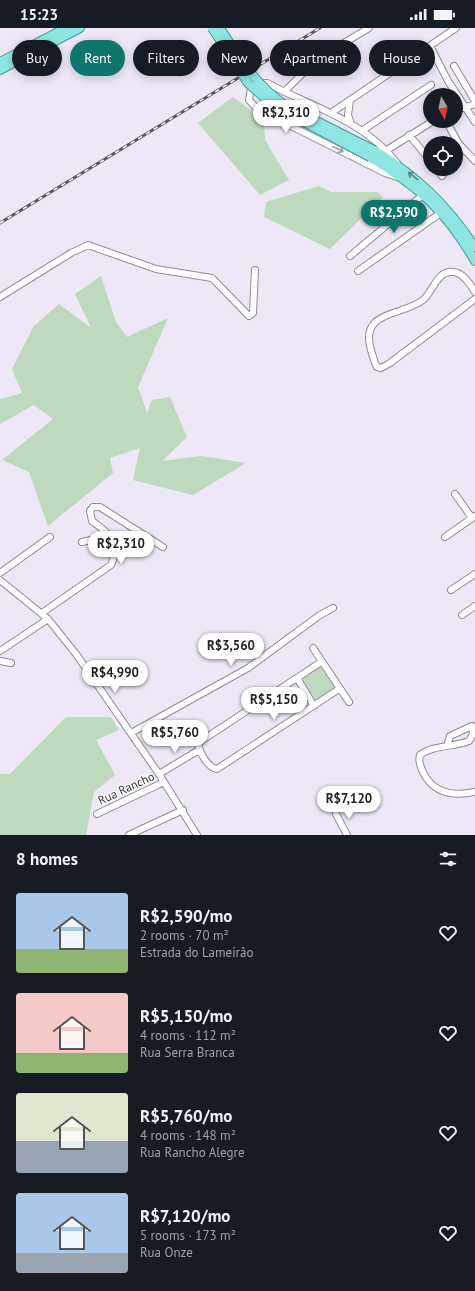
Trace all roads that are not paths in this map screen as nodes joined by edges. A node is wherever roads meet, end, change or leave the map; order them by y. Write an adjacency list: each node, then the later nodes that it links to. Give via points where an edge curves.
1 (66, 28): 9 (main road)
2 (80, 28): 11 (main road)
3 (212, 28): 28 (main road, bridge, via 248,83 274,106)
4 (220, 28): 28 (main road, bridge, via 236,54 273,97)
5 (369, 28): 14 (street, via 317,59)
6 (456, 28): 7 (street)
7 (435, 43)
8 (435, 55): 18 (street)
9 (0, 62)
10 (454, 66): 16 (street)
11 (0, 70)
12 (386, 76): 15 (street)
13 (431, 85): 24 (street)
14 (284, 92): 19 (street); 31 (street, one-way to 31, via 267,83 257,84 251,88 249,100 257,109 385,173)
15 (350, 100): 19 (street); 21 (street, via 348,115)
16 (475, 101)
17 (475, 104): 18 (street)
18 (464, 107): 20 (street)
19 (331, 113): 21 (street)
20 (475, 122)
21 (351, 124): 24 (street)
22 (423, 127): 25 (street)
23 (450, 128): 29 (street, via 459,144)
24 (363, 130): 26 (street)
25 (409, 135): 26 (street); 27 (street)
26 (387, 150): 30 (street)
27 (423, 152)
28 (372, 154): 30 (main road); 31 (main road)
29 (475, 161)
30 (398, 165): 34 (main road, one-way to 30, via 442,203)
31 (403, 179): 32 (main road)
32 (424, 194): 33 (main road); 35 (street)
33 (442, 212): 36 (main road); 38 (street)
34 (475, 247)
35 (350, 256)
36 (475, 261)
37 (255, 270): 41 (street, via 253,313 249,316 212,278 140,265 88,245)
38 (358, 271)
39 (472, 282): 40 (street); 42 (street, via 456,273 448,272 439,278 423,300 379,319 368,337 377,367 381,368 390,363)
40 (475, 292)
41 (0, 297)
42 (475, 299)
43 (455, 494): 44 (street)
44 (473, 517): 46 (street)
45 (50, 537): 50 (street)
46 (444, 537)
47 (82, 542): 48 (street, via 96,539)
48 (115, 545): 49 (street, via 109,534 92,521 90,511 93,507 100,507); 56 (street, via 113,561 107,570)
49 (163, 547)
50 (0, 573)
51 (475, 574): 53 (street)
52 (0, 580): 56 (street)
53 (450, 590)
54 (475, 606): 57 (street)
55 (333, 608): 69 (street, via 248,668)
56 (42, 613): 58 (street)
57 (462, 615)
58 (48, 619): 60 (street); 69 (street, via 76,654)
59 (313, 648): 62 (street)
60 (0, 651)
61 (0, 661): 63 (street)
62 (321, 662): 64 (street); 65 (street)
63 (11, 663)
64 (297, 678): 67 (street); 71 (street, via 201,741 198,745)
65 (339, 689): 66 (street); 67 (street)
66 (349, 702)
67 (314, 706): 71 (street, via 216,770)
68 (473, 726): 70 (street, via 450,736); 70 (street, via 469,741)
69 (131, 733): 72 (street)
70 (447, 746): 74 (street, via 420,755 420,765 425,777 434,787 448,793)
71 (199, 750): 72 (street)
72 (159, 774): 73 (street)
73 (164, 782): 75 (street); 76 (street, Rua Rancho)
74 (475, 792)
75 (183, 810): 78 (street); 79 (street)
76 (97, 814)
77 (336, 814): 80 (street)
78 (129, 835)
79 (197, 835)
80 (347, 835)

